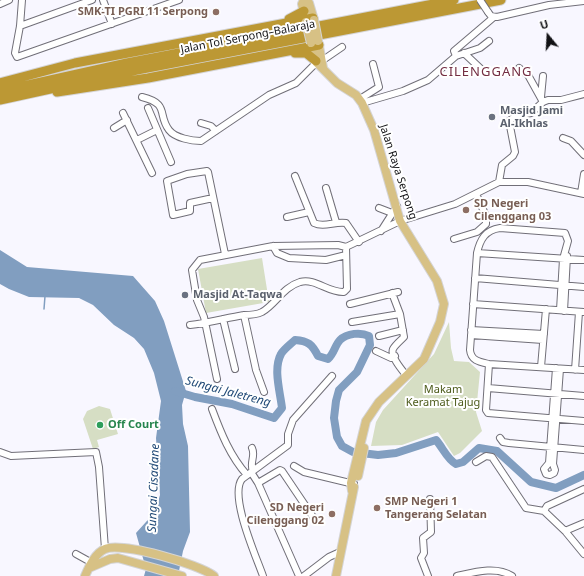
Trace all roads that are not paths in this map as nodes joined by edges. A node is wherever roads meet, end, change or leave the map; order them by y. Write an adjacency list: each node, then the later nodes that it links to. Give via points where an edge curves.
1 (9, 0): 12 (street)
2 (22, 0): 16 (street)
3 (92, 0): 16 (street)
4 (104, 0): 15 (street)
5 (180, 0): 15 (street)
6 (306, 0): 7 (street); 14 (main road, via 309,3)
7 (312, 0)
8 (454, 0): 29 (highway, Jalan Tol Serpong–Balaraja)
9 (480, 0): 13 (street, bridge)
10 (501, 0): 29 (highway, Jalan Tol Serpong–Balaraja)
11 (584, 1): 13 (street, via 549,5)
12 (0, 4)
13 (494, 17): 22 (street, via 454,51)
14 (308, 18): 18 (main road, bridge); 29 (highway, via 75,63)
15 (112, 24): 16 (street, via 17,57 15,53)
16 (20, 26)
17 (489, 41): 20 (street, via 480,48)
18 (315, 44): 21 (highway); 23 (main road)
19 (342, 46): 23 (street)
20 (464, 53): 22 (street); 26 (street)
21 (265, 55): 23 (highway, via 301,52); 29 (highway, via 148,78)
22 (456, 56): 35 (street, via 428,80 403,91)
23 (320, 63): 35 (main road, via 338,83); 44 (street, via 313,66 296,83 269,95)
24 (373, 64): 35 (street, via 379,84 378,90)
25 (518, 68): 33 (street, via 528,75)
26 (481, 69)
27 (543, 76): 33 (street)
28 (0, 83): 29 (highway)
29 (38, 85): 30 (highway, Jalan Tol Serpong–Balaraja); 34 (highway, Jalan Tol Serpong–Balaraja)
30 (0, 91)
31 (584, 94): 33 (street, via 561,100)
32 (142, 97): 39 (street, via 159,105)
33 (542, 99): 52 (street, via 531,113 516,116 509,121 514,152 502,165)
34 (0, 101)
35 (361, 101): 58 (main road, Jalan Raya Serpong, via 374,130)
36 (148, 108): 43 (street)
37 (123, 113): 38 (street)
38 (127, 120): 41 (street); 46 (street)
39 (166, 122): 42 (street); 43 (street)
40 (201, 123): 44 (street, via 211,126)
41 (114, 128)
42 (169, 130): 43 (street); 44 (street, via 177,136 201,141)
43 (157, 131): 46 (street); 48 (street)
44 (216, 131)
45 (563, 138): 47 (street, via 570,141)
46 (137, 140): 49 (street)
47 (584, 155)
48 (171, 162)
49 (152, 173)
50 (584, 174): 55 (street)
51 (295, 176): 59 (street)
52 (499, 182): 54 (street); 55 (street, via 528,182)
53 (326, 188): 62 (street)
54 (476, 194): 61 (street, via 455,204); 64 (street, via 486,216 486,224 477,232)
55 (582, 194)
56 (213, 198): 56 (street, via 206,171 166,181 173,215 190,211 190,203); 69 (street)
57 (379, 208): 58 (street)
58 (394, 210): 61 (main road, Jalan Raya Serpong); 63 (street)
59 (309, 212): 60 (street); 62 (street, via 317,225)
60 (288, 218)
61 (400, 221): 63 (street); 104 (main road, Jalan Raya Serpong, via 437,281 444,304 440,322 424,359)
62 (336, 222): 65 (street, via 346,223)
63 (381, 231): 65 (street)
64 (454, 239)
65 (359, 242): 67 (street)
66 (273, 246): 67 (street); 69 (street); 70 (street, via 277,253 289,258 326,260)
67 (346, 247): 70 (street)
68 (477, 253): 71 (street); 71 (street, via 480,240 493,229 500,228 565,233 568,241); 73 (street)
69 (225, 254): 85 (street, via 200,260 192,270 197,300)
70 (346, 254): 82 (street, via 346,291 333,292 310,281 301,282 289,288 261,312)
71 (566, 259): 72 (street); 74 (street)
72 (584, 260)
73 (475, 278): 74 (street); 77 (street)
74 (564, 285): 75 (street); 79 (street)
75 (584, 287)
76 (350, 304): 81 (street, via 395,293)
77 (473, 304): 78 (street); 88 (street)
78 (546, 309): 79 (street); 91 (street)
79 (562, 310): 80 (street)
80 (581, 312): 93 (street)
81 (400, 314): 84 (street); 87 (street)
82 (244, 315): 83 (street); 108 (street, via 256,370)
83 (224, 320): 85 (street); 101 (street)
84 (352, 322)
85 (205, 323): 86 (street); 106 (street)
86 (190, 325)
87 (403, 330): 89 (street); 94 (street, via 404,337)
88 (471, 333): 91 (street); 98 (street, via 471,356 478,362)
89 (387, 334): 90 (street); 94 (street)
90 (380, 336)
91 (544, 337): 99 (street)
92 (584, 338): 93 (street)
93 (577, 340): 95 (street); 102 (street)
94 (400, 341): 97 (street, via 393,349)
95 (584, 343)
96 (376, 351): 97 (street, via 391,358)
97 (395, 356): 104 (street)
98 (489, 364): 99 (street); 107 (street)
99 (541, 367): 100 (street)
100 (558, 368): 102 (street); 109 (street)
101 (235, 369)
102 (575, 370): 103 (street)
103 (584, 370)
104 (406, 375): 123 (main road, Jalan Raya Serpong, via 372,411 366,421)
105 (332, 376): 121 (street, via 300,412 290,428 288,445)
106 (217, 379)
107 (488, 388): 109 (street); 112 (street, via 488,414)
108 (264, 392)
109 (556, 394): 110 (street); 112 (street)
110 (584, 396)
111 (212, 409): 121 (street, via 222,436 238,465)
112 (554, 420): 113 (street); 116 (street)
113 (584, 421)
114 (500, 438): 116 (street, via 503,442)
115 (252, 448): 121 (street, via 254,453)
116 (552, 448): 117 (street)
117 (584, 450)
118 (0, 452): 130 (street, via 11,456 96,452)
119 (476, 462): 126 (street, via 486,456 492,457 526,508)
120 (294, 466): 123 (street, via 304,472)
121 (250, 473): 122 (street); 137 (street, via 242,479 238,487 239,500)
122 (258, 483): 127 (street, via 282,471); 138 (street)
123 (353, 486): 131 (main road, Jalan Raya Serpong)
124 (584, 489): 126 (street, via 547,506)
125 (430, 499): 141 (street, via 431,532 423,538 424,553 421,558)
126 (544, 511): 129 (street)
127 (313, 517)
128 (584, 523): 129 (street)
129 (565, 531): 133 (street)
130 (105, 549): 134 (main road); 136 (main road, via 117,546 136,550 192,564)
131 (340, 552): 139 (street); 140 (main road, Jalan Raya Serpong)
132 (76, 554): 134 (street)
133 (584, 554)
134 (90, 568): 135 (main road, via 118,558)
135 (182, 576)
136 (214, 576)
137 (263, 576)
138 (299, 576)
139 (304, 576)
140 (336, 576)
141 (428, 576)
142 (457, 576): 143 (street, via 501,571)
143 (512, 576)

